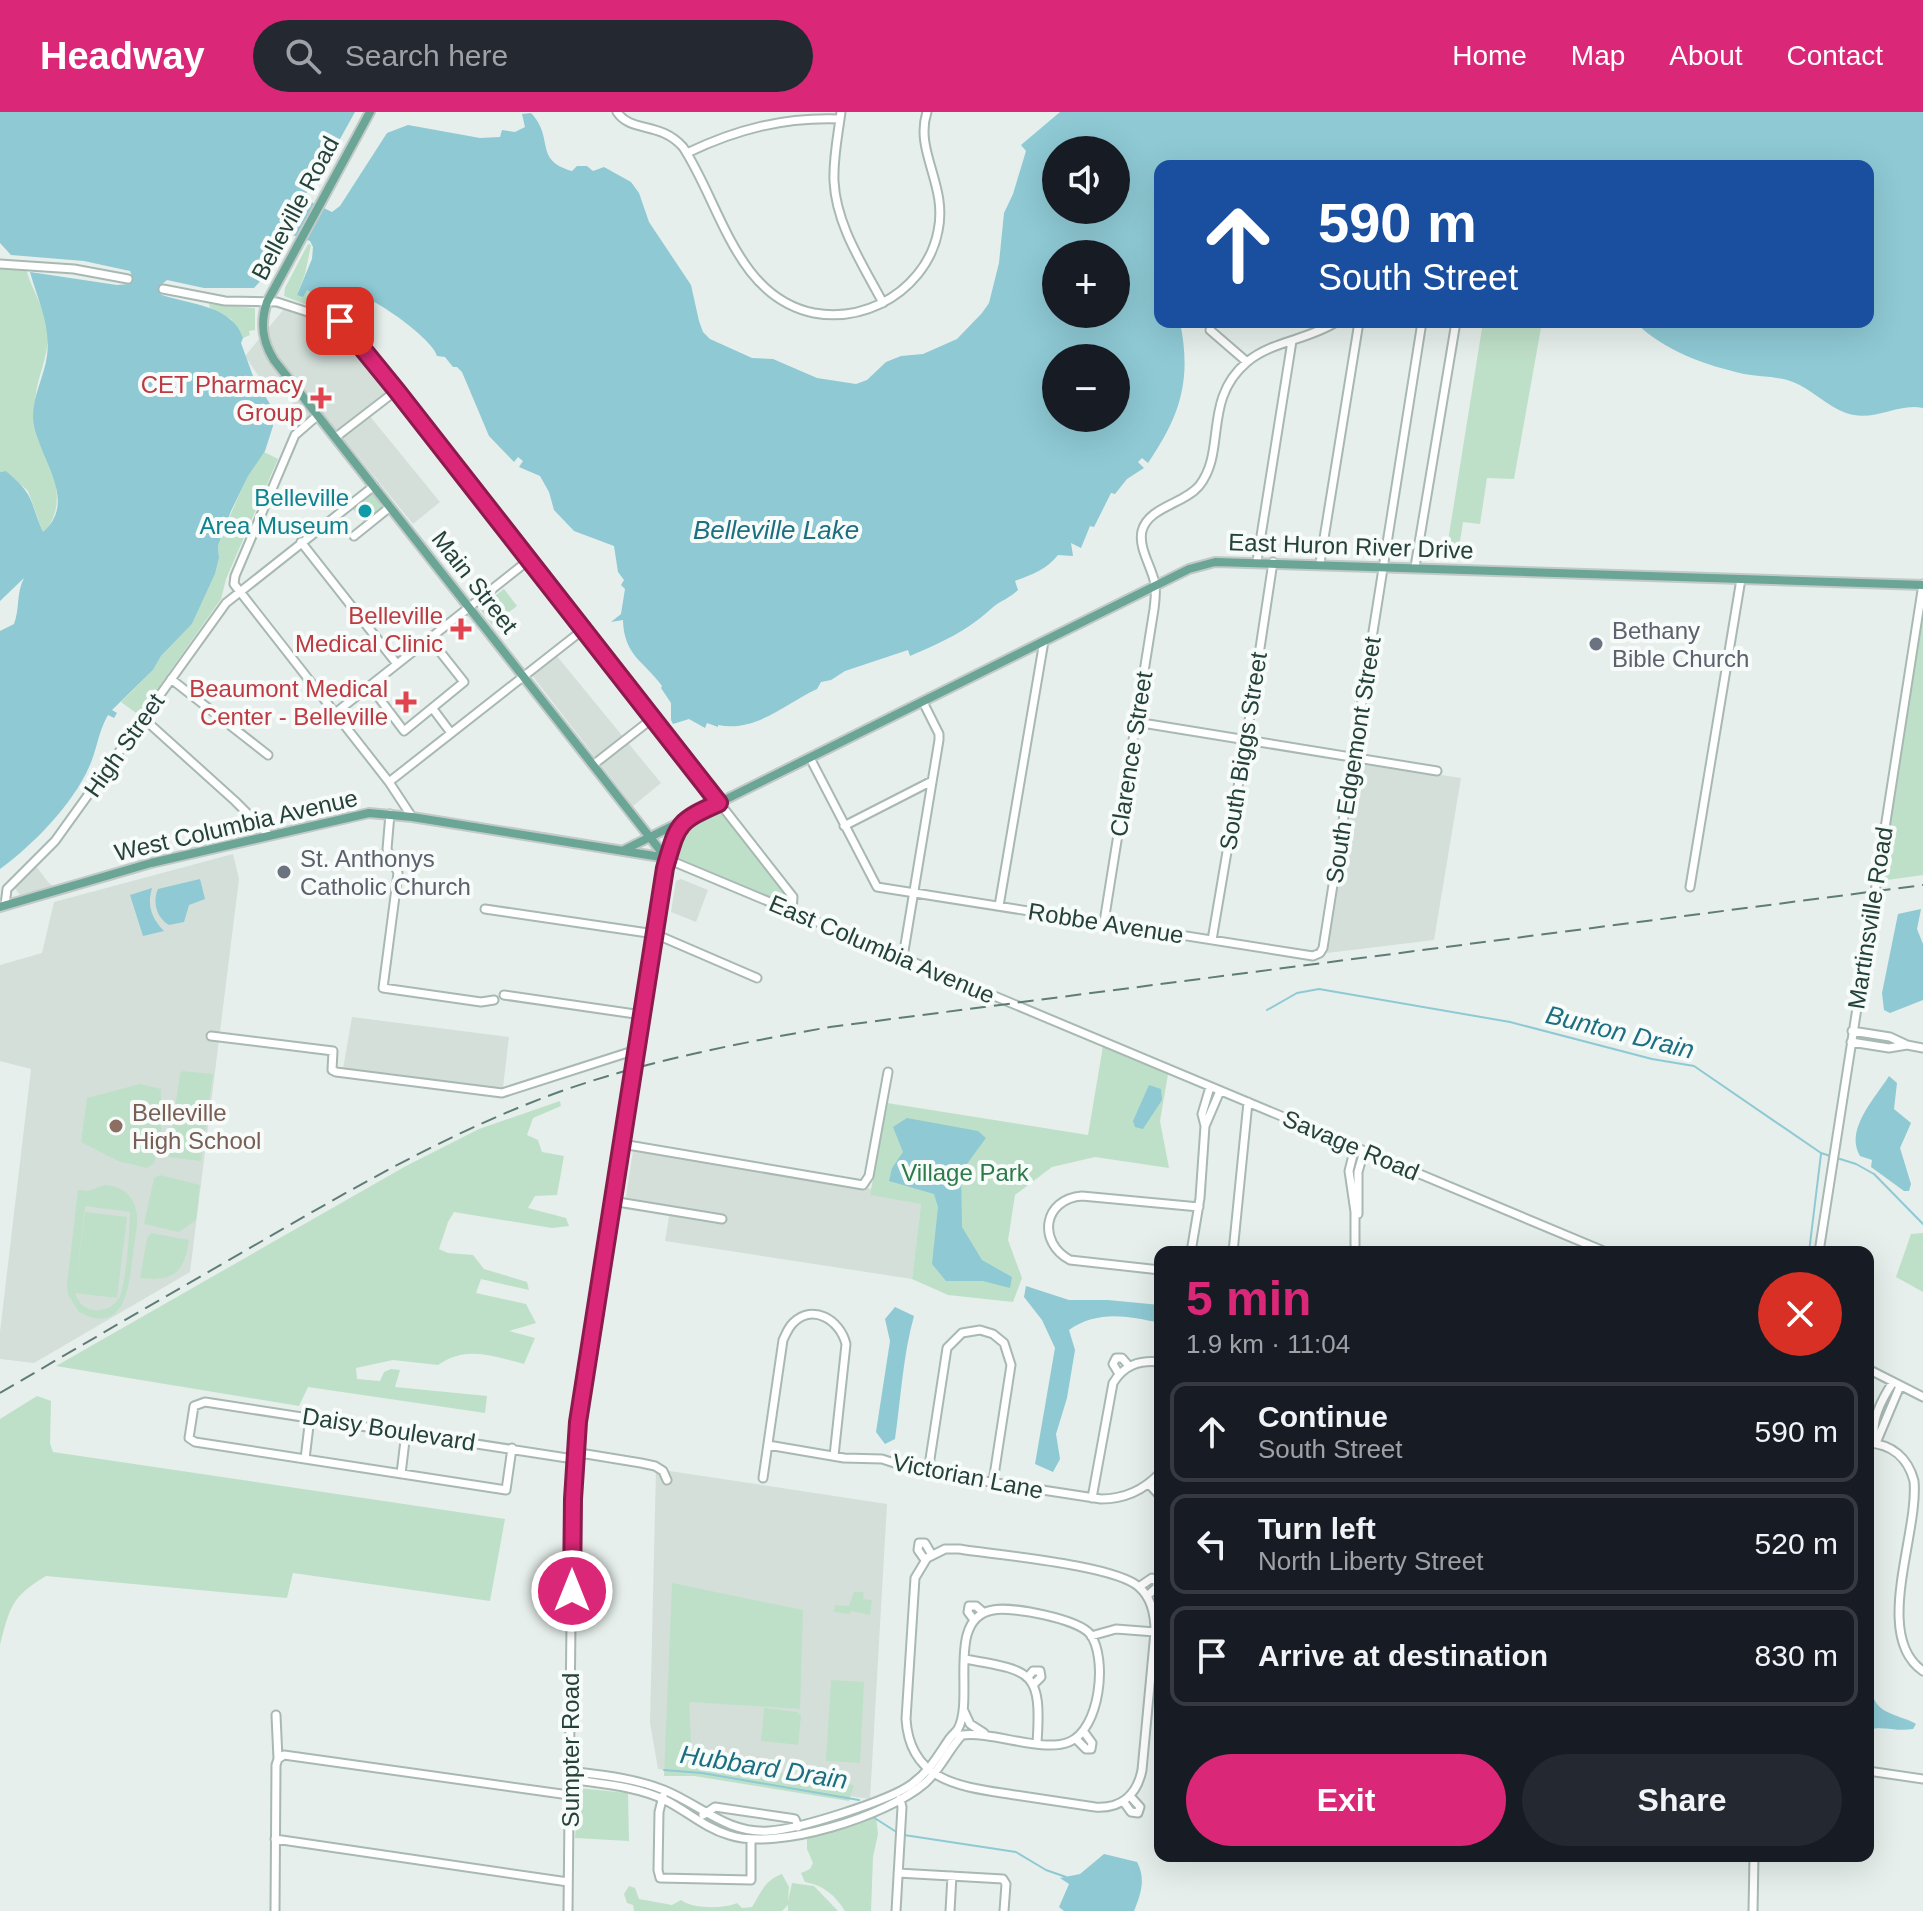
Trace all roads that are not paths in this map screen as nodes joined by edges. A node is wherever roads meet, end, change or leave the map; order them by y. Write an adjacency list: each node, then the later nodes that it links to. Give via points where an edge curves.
1 (370, 112): 9 (main road, Belleville Road)
2 (617, 112): 5 (street, via 626,122 667,133)
3 (927, 112): 10 (street, via 923,137 939,192 939,229 917,276)
4 (841, 116): 5 (street, via 760,125); 10 (street, via 834,168 837,204)
5 (687, 153): 10 (street, via 744,263 771,294 796,308 825,314)
6 (0, 264): 7 (street)
7 (128, 279)
8 (163, 289): 9 (street, via 225,301)
9 (267, 302): 11 (main road, Belleville Road); 19 (street, via 345,324)
10 (883, 303)
11 (262, 325): 20 (main road, Main Street, via 271,355)
12 (1326, 328): 17 (street)
13 (1358, 328): 29 (street)
14 (1421, 328): 30 (street, South Edgemont Street)
15 (1455, 328): 31 (street)
16 (1210, 330): 18 (street)
17 (1292, 341): 18 (street); 27 (street)
18 (1247, 362): 34 (street, via 1231,379 1220,403 1203,480 1142,528)
19 (397, 390): 21 (street); 26 (street)
20 (318, 415): 21 (main road, Main Street); 35 (street, via 295,435 235,576)
21 (336, 437): 22 (main road, Main Street)
22 (374, 486): 23 (main road, Main Street); 25 (street, High Street)
23 (390, 507): 24 (street); 36 (main road, Main Street)
24 (354, 536)
25 (301, 542): 35 (street, High Street); 40 (street)
26 (529, 560): 36 (street); 37 (street)
27 (1257, 561): 28 (main road, East Huron River Drive); 34 (main road, East Huron River Drive, via 1205,564)
28 (1273, 562): 29 (main road, East Huron River Drive); 51 (street, South Biggs Street)
29 (1320, 563): 30 (main road, East Huron River Drive)
30 (1384, 566): 31 (main road, East Huron River Drive); 53 (street, South Edgemont Street)
31 (1415, 567): 32 (main road, East Huron River Drive)
32 (1741, 579): 33 (main road, East Huron River Drive); 68 (street)
33 (1923, 585): 83 (street, Martinsville Road)
34 (1155, 586): 39 (main road, East Huron River Drive); 49 (street, Clarence Street)
35 (239, 590): 42 (street, High Street); 46 (street)
36 (470, 607): 38 (street); 41 (main road, Main Street)
37 (584, 629): 41 (street); 48 (street)
38 (430, 639): 40 (street); 45 (street, via 464,682)
39 (1044, 641): 44 (main road, East Huron River Drive); 71 (street)
40 (397, 664): 43 (street)
41 (523, 676): 50 (street); 55 (main road, Main Street)
42 (171, 679): 47 (street, High Street); 52 (street)
43 (370, 686): 45 (street, via 404,731); 46 (street)
44 (923, 702): 54 (main road, East Huron River Drive); 57 (street, via 939,737)
45 (433, 709): 50 (street)
46 (334, 714): 58 (street)
47 (143, 718): 64 (street); 70 (street, High Street, via 55,841 7,889)
48 (653, 718): 55 (street); 59 (street)
49 (1136, 722): 51 (street); 74 (street, Clarence Street)
50 (451, 733): 58 (street)
51 (1246, 740): 53 (street); 76 (street, South Biggs Street)
52 (268, 755)
53 (1354, 757): 56 (street); 77 (street, South Edgemont Street)
54 (810, 758): 59 (main road, East Huron River Drive); 63 (street)
55 (593, 765): 65 (main road, Main Street)
56 (1437, 771)
57 (932, 781): 63 (street); 69 (street)
58 (389, 782): 61 (street)
59 (719, 803): 62 (main road, East Huron River Drive); 73 (street, via 793,897)
60 (390, 814): 61 (main road, West Columbia Avenue); 64 (main road, West Columbia Avenue, via 355,816); 81 (street, via 387,849 398,873 383,988)
61 (412, 817): 66 (main road, West Columbia Avenue)
62 (685, 820): 65 (main road, East Huron River Drive); 67 (street, Sumpter Road)
63 (844, 826): 69 (street, Robbe Avenue, via 872,884)
64 (269, 835): 70 (main road, West Columbia Avenue)
65 (649, 838): 66 (main road, East Huron River Drive); 67 (main road, Main Street)
66 (624, 850): 67 (main road, West Columbia Avenue)
67 (667, 859): 73 (street, East Columbia Avenue); 75 (street, Sumpter Road)
68 (1690, 887)
69 (913, 893): 71 (street, Robbe Avenue); 78 (street)
70 (3, 906)
71 (999, 906): 74 (street, Robbe Avenue)
72 (485, 909): 75 (street)
73 (792, 910): 78 (street, East Columbia Avenue)
74 (1104, 922): 76 (street, Robbe Avenue)
75 (655, 934): 79 (street); 82 (street, Sumpter Road)
76 (1212, 940): 77 (street, Robbe Avenue)
77 (1320, 953)
78 (903, 957): 85 (street, East Columbia Avenue)
79 (757, 978)
80 (504, 995): 82 (street)
81 (494, 1000)
82 (642, 1015): 89 (street, Sumpter Road)
83 (1852, 1031): 86 (street, Martinsville Road); 87 (street)
84 (211, 1036): 89 (street, via 333,1051 336,1072 502,1093)
85 (1096, 1039): 91 (street, Savage Road)
86 (1851, 1042): 87 (street); 106 (street, Martinsville Road)
87 (1907, 1045): 88 (street)
88 (1923, 1048)
89 (636, 1050): 95 (street, Sumpter Road)
90 (888, 1072): 95 (street, via 863,1185)
91 (1210, 1087): 92 (street, Savage Road); 94 (street, via 1202,1114)
92 (1220, 1091): 93 (street, Savage Road); 94 (street)
93 (1248, 1102): 96 (street, Savage Road); 103 (street)
94 (1205, 1126): 99 (street)
95 (622, 1144): 98 (street, Sumpter Road)
96 (1355, 1147): 97 (street, Savage Road); 101 (street, via 1349,1171)
97 (1364, 1151): 101 (street); 105 (street, Savage Road)
98 (612, 1201): 100 (street); 120 (street, Sumpter Road)
99 (1199, 1207): 102 (street); 107 (street, via 1082,1196 1064,1200 1051,1214 1051,1242 1070,1260)
100 (722, 1219)
101 (1356, 1229): 104 (street)
102 (1192, 1246)
103 (1234, 1246)
104 (1357, 1246)
105 (1592, 1246)
106 (1820, 1246)
107 (1154, 1269)
108 (1154, 1362): 109 (street)
109 (1129, 1366): 111 (street); 111 (street, via 1122,1358 1114,1359)
110 (1874, 1372): 112 (street)
111 (1119, 1374): 131 (street, via 1109,1393)
112 (1896, 1384): 113 (street); 116 (street)
113 (1923, 1397)
114 (310, 1417): 115 (street, Daisy Boulevard); 122 (street); 122 (street, Daisy Boulevard, via 203,1402 194,1406 189,1438)
115 (406, 1432): 119 (street, Daisy Boulevard); 124 (street)
116 (1874, 1438)
117 (1874, 1444): 143 (street, via 1901,1456 1914,1481 1898,1623 1904,1651)
118 (768, 1445): 121 (street, Victorian Lane); 121 (street, via 783,1340 794,1321 820,1315 839,1327 846,1344); 125 (street)
119 (512, 1448): 120 (street, Daisy Boulevard); 124 (street, via 506,1490)
120 (575, 1455): 127 (street, Daisy Boulevard, via 655,1466); 153 (street, Sumpter Road)
121 (834, 1456): 123 (street, Victorian Lane, via 882,1459)
122 (305, 1459): 124 (street)
123 (928, 1472): 128 (street, Victorian Lane); 128 (street, via 947,1348 962,1333 980,1330 1004,1343 1011,1365)
124 (401, 1474)
125 (763, 1478)
126 (1154, 1479): 129 (street, Victorian Lane)
127 (667, 1480)
128 (993, 1482): 131 (street, Victorian Lane)
129 (1149, 1484): 130 (street); 131 (street, Victorian Lane, via 1123,1496)
130 (1154, 1489)
131 (1092, 1498)
132 (1154, 1579): 133 (street)
133 (1139, 1587): 135 (street); 151 (street, via 1110,1572 959,1549 928,1557 914,1584 906,1719 912,1747)
134 (1154, 1590): 135 (street)
135 (1147, 1596): 137 (street)
136 (983, 1612): 138 (street); 138 (street, via 969,1606); 140 (street, via 1001,1609 1067,1620)
137 (1154, 1614)
138 (974, 1620): 142 (street, via 966,1635)
139 (1154, 1632): 140 (street, via 1116,1629)
140 (1091, 1636): 146 (street, via 1099,1662 1095,1709)
141 (1154, 1643): 151 (street, via 1142,1770 1127,1799 1095,1807 961,1787)
142 (965, 1659): 144 (street); 149 (street, via 1010,1667 1031,1680 1039,1706)
143 (1922, 1670)
144 (963, 1704): 147 (street, via 970,1724); 151 (street, via 958,1729)
145 (276, 1715): 150 (street)
146 (1084, 1732): 148 (street); 148 (street, via 1091,1749)
147 (990, 1735): 149 (street); 151 (street, via 962,1735)
148 (1076, 1739): 149 (street, via 1058,1745)
149 (1037, 1743)
150 (280, 1758): 155 (street, via 317,1758); 163 (street)
151 (932, 1771): 157 (street)
152 (1874, 1772): 154 (street)
153 (569, 1775): 155 (street, Sumpter Road); 156 (street); 156 (street, via 628,1780)
154 (1923, 1779)
155 (569, 1795): 167 (street, Sumpter Road)
156 (664, 1795): 158 (street); 159 (street); 162 (street, via 659,1812 660,1878 751,1880)
157 (899, 1797): 160 (street); 161 (street, via 848,1821); 165 (street)
158 (705, 1813): 159 (street); 160 (street, via 715,1807 795,1819); 162 (street)
159 (699, 1820): 162 (street, via 724,1834)
160 (797, 1825): 161 (street); 162 (street)
161 (800, 1834): 162 (street, via 773,1840)
162 (751, 1836)
163 (275, 1839): 167 (street); 168 (street)
164 (1754, 1862): 173 (street)
165 (898, 1873): 166 (street); 170 (street)
166 (952, 1876): 171 (street); 172 (street, via 1003,1879)
167 (568, 1882): 169 (street, Sumpter Road)
168 (275, 1911)
169 (568, 1911)
170 (896, 1911)
171 (950, 1911)
172 (1004, 1911)
173 (1753, 1911)

